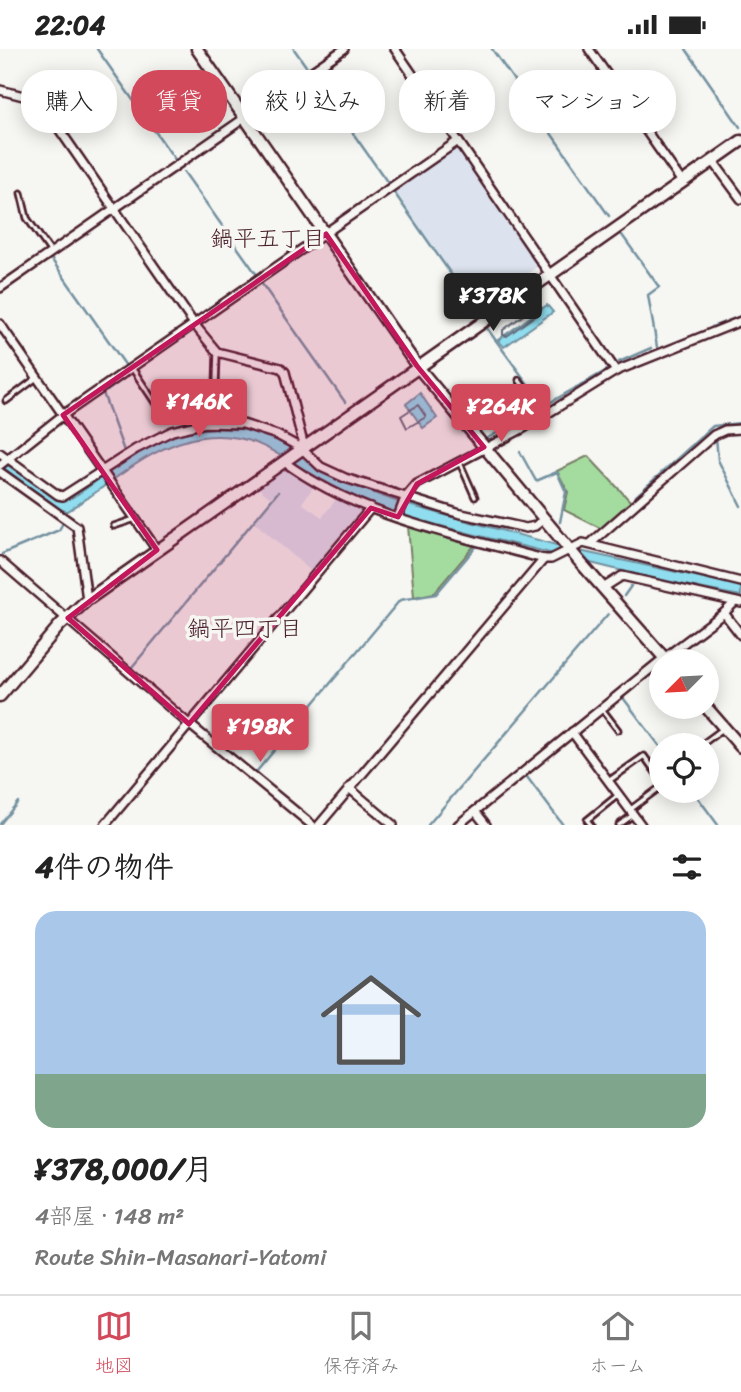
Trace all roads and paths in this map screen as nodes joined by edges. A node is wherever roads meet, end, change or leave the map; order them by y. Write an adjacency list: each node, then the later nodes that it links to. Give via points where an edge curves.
1 (197, 49): 8 (street)
2 (344, 49): 5 (street)
3 (395, 49): 12 (street)
4 (589, 49): 15 (street)
5 (314, 70)
6 (0, 90): 7 (street)
7 (21, 95)
8 (241, 115)
9 (241, 121): 18 (street)
10 (62, 133): 18 (street)
11 (254, 133): 19 (street)
12 (458, 141): 19 (street); 21 (street)
13 (741, 141): 14 (street)
14 (713, 161): 15 (street); 17 (street)
15 (682, 182): 21 (street)
16 (21, 193): 20 (lane, via 27,218)
17 (741, 199)
18 (114, 209): 20 (street); 25 (street)
19 (326, 234): 25 (street); 27 (street)
20 (51, 252): 22 (street)
21 (551, 274): 27 (street); 29 (street)
22 (0, 288)
23 (741, 321): 29 (street)
24 (0, 324): 30 (street)
25 (194, 324): 26 (street); 28 (street)
26 (217, 352): 32 (lane); 39 (street, via 285,372)
27 (417, 366): 38 (street); 39 (street)
28 (131, 367): 34 (lane); 36 (street)
29 (616, 371): 35 (street)
30 (37, 377): 33 (lane); 36 (street)
31 (519, 380): 35 (lane)
32 (216, 385)
33 (6, 401)
34 (158, 407)
35 (541, 412): 38 (street)
36 (63, 415): 43 (street); 44 (street)
37 (741, 429): 53 (street, via 714,435)
38 (484, 447): 42 (street); 51 (street)
39 (301, 449): 41 (street); 44 (street, via 260,428 205,423 152,440); 47 (street, via 321,467)
40 (0, 453): 43 (street)
41 (284, 460): 48 (street, via 334,492); 55 (street)
42 (459, 461): 46 (lane); 47 (street, via 417,484)
43 (5, 462): 44 (street, via 63,496)
44 (102, 471): 50 (street)
45 (0, 472): 60 (street, via 77,527)
46 (475, 497)
47 (404, 501): 49 (street); 51 (street, via 526,528)
48 (371, 507): 49 (street); 71 (street)
49 (399, 516): 56 (street)
50 (135, 519): 52 (lane); 55 (street)
51 (544, 519): 54 (street)
52 (114, 526)
53 (590, 544): 54 (street); 58 (street)
54 (568, 545): 56 (street, via 558,555); 59 (street)
55 (157, 550): 60 (street)
56 (544, 559): 79 (street)
57 (0, 561): 63 (street)
58 (741, 582)
59 (603, 588): 61 (street, via 622,576); 65 (street)
60 (87, 600): 63 (street)
61 (738, 602): 62 (street)
62 (724, 613): 64 (street); 66 (street)
63 (68, 618): 68 (street); 71 (street)
64 (741, 635)
65 (656, 649)
66 (680, 649)
67 (649, 673): 69 (street)
68 (0, 696)
69 (602, 709): 73 (lane); 74 (street)
70 (716, 719): 72 (street)
71 (189, 725): 84 (street); 85 (street)
72 (724, 728): 75 (lane); 76 (street)
73 (618, 730)
74 (572, 732): 78 (street); 82 (street)
75 (717, 733)
76 (741, 747)
77 (649, 764): 78 (lane, via 644,757)
78 (608, 782): 80 (street)
79 (349, 789): 86 (street); 87 (street)
80 (618, 795): 83 (street); 90 (lane, via 587,820)
81 (649, 796): 83 (lane)
82 (475, 811): 88 (street); 89 (street)
83 (631, 813): 91 (lane); 92 (street)
84 (105, 825)
85 (312, 825)
86 (319, 825)
87 (393, 825)
88 (458, 825)
89 (486, 825)
90 (590, 825)
91 (619, 825)
92 (640, 825)

